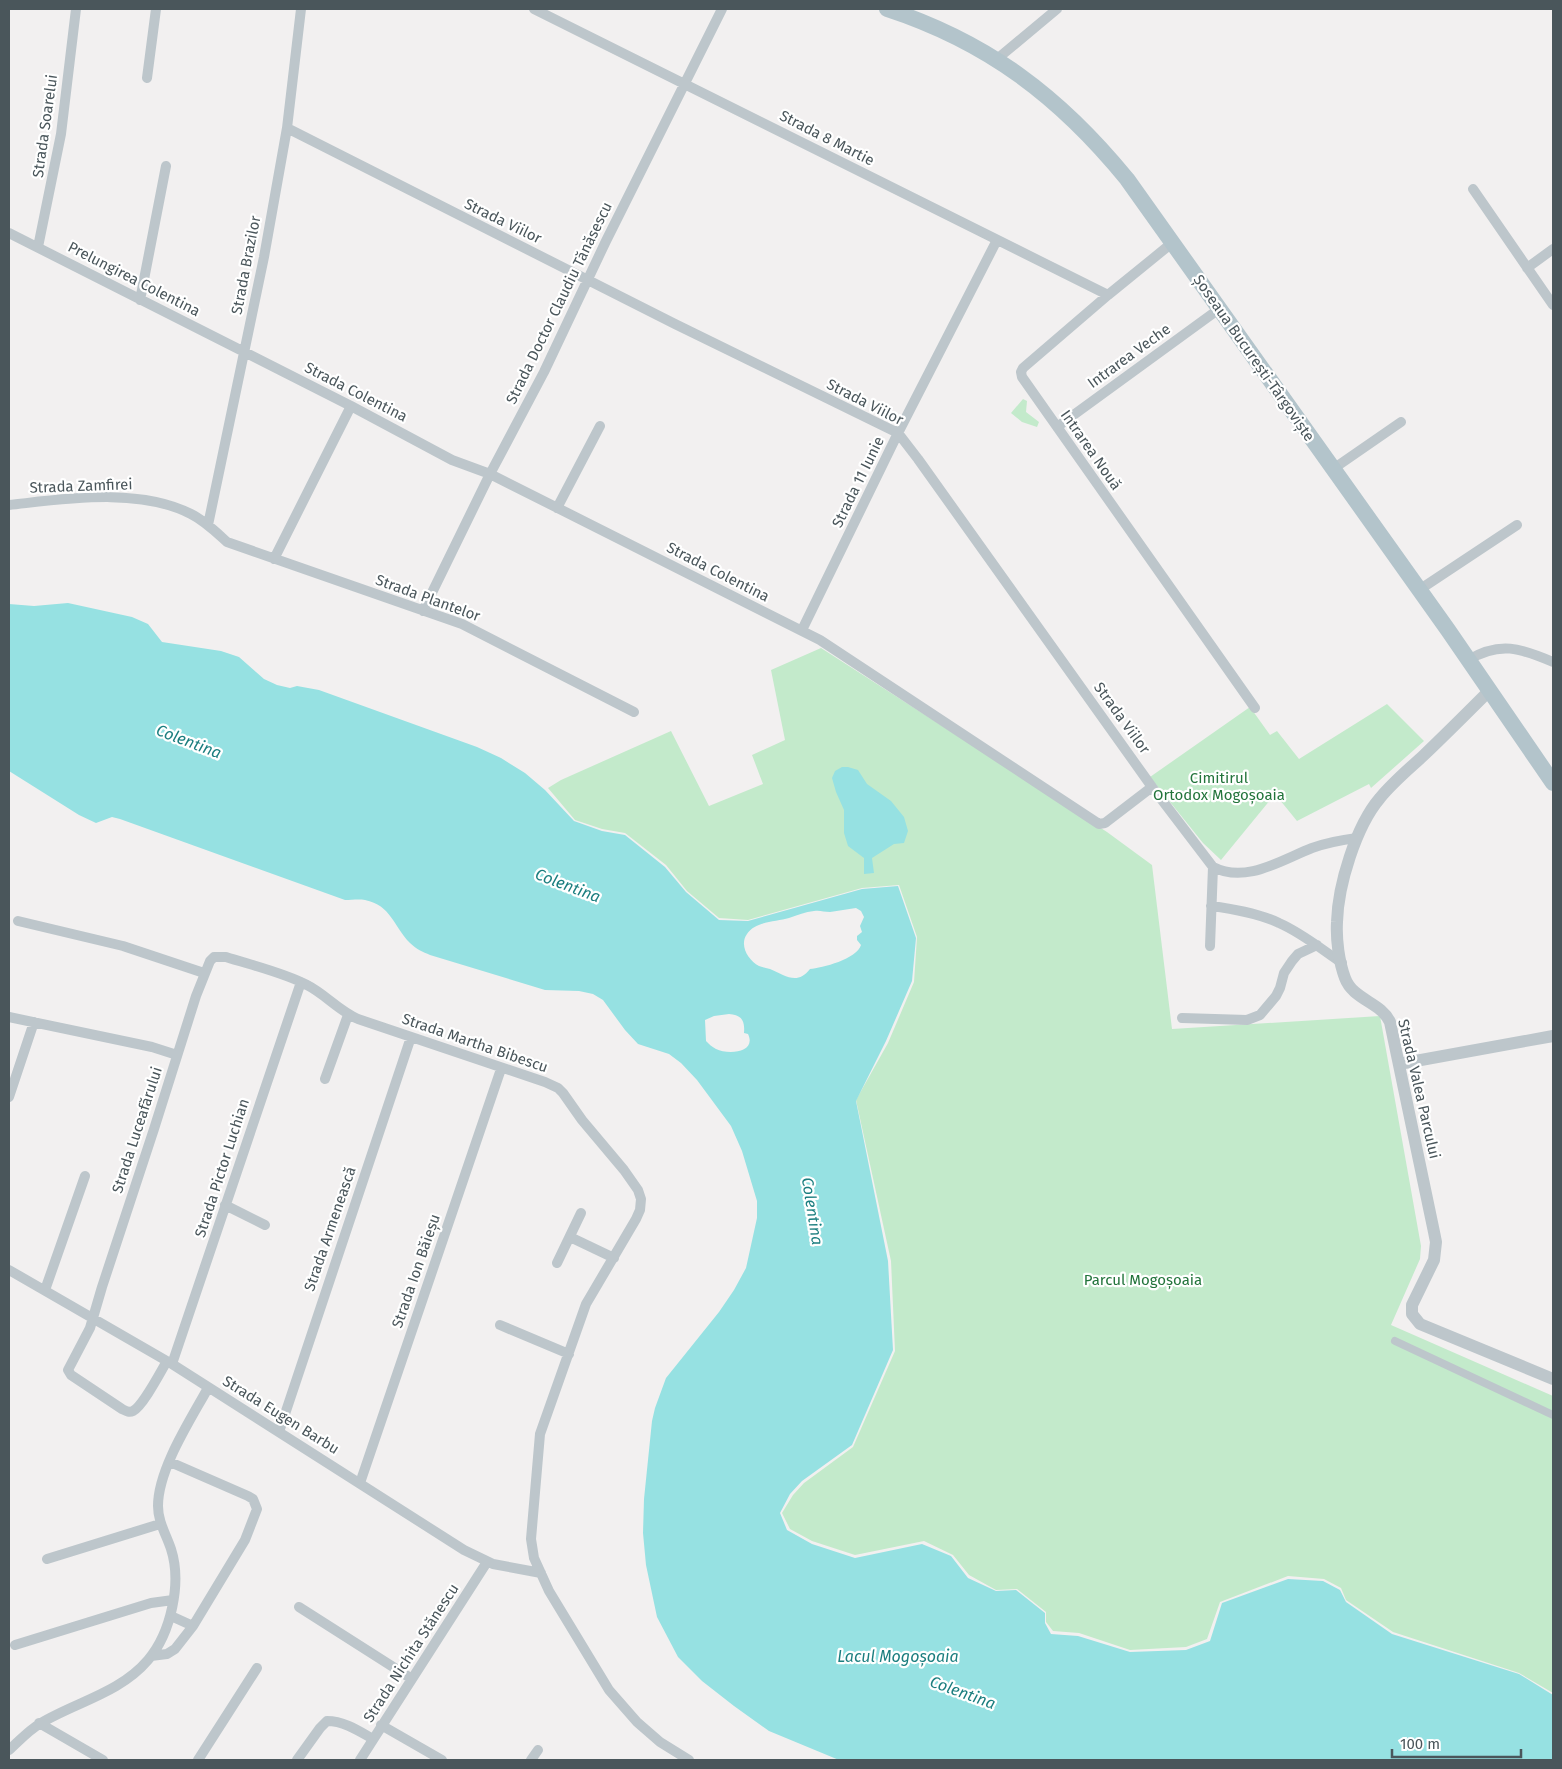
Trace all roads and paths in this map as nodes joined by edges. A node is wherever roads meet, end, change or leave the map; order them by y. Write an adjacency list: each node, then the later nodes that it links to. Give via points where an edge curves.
1 (76, 9): 17 (street, Strada Soarelui, via 61,134)
2 (156, 9): 9 (street)
3 (301, 9): 11 (street, Strada Brazilor)
4 (534, 9): 10 (street, Strada 8 Martie)
5 (722, 9): 10 (street, Strada Doctor Claudiu Tănăsescu)
6 (887, 9): 8 (main road, Șoseaua București-Târgoviște, via 945,31)
7 (1057, 9): 8 (street)
8 (997, 59): 16 (main road, Șoseaua București-Târgoviște, via 1049,98 1095,142 1127,179)
9 (147, 78)
10 (684, 84): 15 (street, Strada 8 Martie); 20 (street, Strada Doctor Claudiu Tănăsescu)
11 (287, 128): 20 (street, Strada Viilor); 25 (street, Strada Brazilor)
12 (166, 166): 22 (street)
13 (1473, 189): 19 (street)
14 (9, 233): 17 (street, Prelungirea Colentina)
15 (996, 240): 21 (street, Strada 8 Martie); 30 (street, Strada 11 Iunie)
16 (1172, 243): 21 (street, Intrarea Nouă); 24 (main road, Șoseaua București-Târgoviște)
17 (38, 247): 22 (street, Prelungirea Colentina)
18 (1553, 249): 19 (street)
19 (1527, 268): 23 (street)
20 (589, 280): 30 (street, Strada Viilor); 32 (street, Strada Doctor Claudiu Tănăsescu)
21 (1108, 295): 29 (street, Intrarea Nouă, via 1020,372)
22 (140, 300): 25 (street, Prelungirea Colentina)
23 (1553, 305)
24 (1219, 309): 29 (street, Intrarea Veche); 31 (main road, Șoseaua București-Târgoviște)
25 (245, 352): 26 (street, Strada Colentina); 35 (street, Strada Brazilor)
26 (351, 406): 32 (street, Strada Colentina, via 452,460); 37 (street)
27 (1401, 422): 31 (street)
28 (600, 426): 34 (street)
29 (1057, 427): 44 (street, Intrarea Nouă)
30 (898, 433): 40 (street, Strada 11 Iunie); 47 (street, Strada Viilor)
31 (1332, 469): 38 (main road, Șoseaua București-Târgoviște)
32 (490, 474): 34 (street, Strada Colentina); 39 (street, Strada Doctor Claudiu Tănăsescu)
33 (9, 505): 35 (street, Strada Zamfirei, via 121,497 142,499 189,513)
34 (557, 508): 40 (street, Strada Colentina)
35 (208, 525): 37 (street, Strada Plantelor, via 227,542)
36 (1517, 525): 38 (street)
37 (274, 559): 39 (street, Strada Plantelor)
38 (1419, 590): 41 (main road, Șoseaua București-Târgoviște)
39 (423, 611): 45 (street, Strada Plantelor, via 462,624)
40 (802, 630): 47 (street, Strada Colentina, via 1100,824)
41 (1468, 660): 42 (street, via 1500,648 1526,652); 43 (main road, Șoseaua București-Târgoviște)
42 (1553, 662)
43 (1489, 691): 46 (main road, Șoseaua București-Târgoviște); 48 (street, Strada Valea Parcului, via 1380,799)
44 (1255, 708)
45 (634, 712)
46 (1553, 782)
47 (1152, 787): 49 (street, Strada Viilor)
48 (1357, 838): 49 (street, via 1313,848 1257,870 1237,874); 55 (street, Strada Valea Parcului, via 1337,913)
49 (1213, 867): 50 (street)
50 (1211, 906): 52 (street, via 1264,917); 53 (street)
51 (18, 921): 56 (street, via 123,946)
52 (1317, 945): 55 (street); 60 (street, via 1298,954 1292,961 1276,996 1260,1015 1247,1020)
53 (1210, 946)
54 (217, 956): 56 (street, Strada Luceafărului, via 210,961); 57 (street, Strada Martha Bibescu)
55 (1342, 963): 65 (street, Strada Valea Parcului, via 1345,979 1352,991 1388,1016)
56 (204, 973): 64 (street, Strada Luceafărului)
57 (301, 982): 58 (street, Strada Martha Bibescu); 70 (street, Strada Pictor Luchian)
58 (348, 1014): 63 (street, Strada Martha Bibescu); 67 (street)
59 (9, 1017): 61 (street)
60 (1182, 1018)
61 (34, 1022): 64 (street); 68 (street)
62 (1553, 1036): 65 (street)
63 (412, 1037): 66 (street, Strada Martha Bibescu); 86 (street, Strada Armenească)
64 (177, 1055): 78 (street, Strada Luceafărului)
65 (1399, 1064): 83 (street, Strada Valea Parcului, via 1436,1242 1434,1260 1412,1305 1412,1314 1420,1324)
66 (501, 1068): 74 (street, Strada Martha Bibescu, via 558,1088 638,1190 642,1199 640,1210); 88 (street, Strada Ion Băieșu)
67 (325, 1079)
68 (9, 1098)
69 (85, 1176): 77 (street)
70 (225, 1205): 72 (street); 82 (street, Strada Pictor Luchian)
71 (581, 1213): 73 (street)
72 (265, 1225)
73 (570, 1236): 74 (street); 75 (street)
74 (614, 1258): 81 (street, Strada Martha Bibescu, via 586,1304)
75 (556, 1263)
76 (9, 1270): 77 (street, Strada Eugen Barbu)
77 (45, 1290): 78 (street, Strada Eugen Barbu)
78 (93, 1317): 82 (street, Strada Eugen Barbu); 82 (street, Strada Luceafărului, via 85,1340 68,1370 122,1410 135,1410)
79 (500, 1325): 81 (street)
80 (1395, 1341): 85 (street)
81 (569, 1354): 92 (street, Strada Martha Bibescu, via 540,1434 531,1539)
82 (170, 1362): 84 (street, Strada Eugen Barbu)
83 (1553, 1380)
84 (208, 1388): 86 (street, Strada Eugen Barbu); 87 (street)
85 (1553, 1415)
86 (279, 1432): 88 (street, Strada Eugen Barbu)
87 (170, 1462): 89 (street, via 159,1495); 96 (street, via 248,1496 256,1509 245,1540)
88 (360, 1483): 91 (street, Strada Eugen Barbu)
89 (160, 1524): 90 (street); 93 (street, via 171,1550 176,1579)
90 (47, 1560)
91 (487, 1562): 92 (street, Strada Eugen Barbu); 100 (street, Strada Nichita Stănescu)
92 (541, 1574): 106 (street, Strada Martha Bibescu, via 609,1690 637,1722)
93 (173, 1600): 95 (street); 97 (street, via 151,1603)
94 (299, 1607): 100 (street)
95 (171, 1616): 96 (street); 98 (street)
96 (193, 1626): 98 (street, via 175,1649 167,1654)
97 (15, 1645)
98 (151, 1656): 101 (street, via 118,1686)
99 (257, 1668): 108 (street)
100 (412, 1679): 102 (street, Strada Nichita Stănescu)
101 (39, 1724): 104 (street); 107 (street)
102 (381, 1726): 103 (street, Strada Nichita Stănescu); 111 (street)
103 (373, 1739): 109 (street, via 336,1721 327,1721); 110 (street, Strada Nichita Stănescu)
104 (9, 1750)
105 (538, 1750): 112 (street)
106 (684, 1759)
107 (103, 1760)
108 (198, 1760)
109 (297, 1760)
110 (360, 1760)
111 (442, 1760)
112 (531, 1760)

